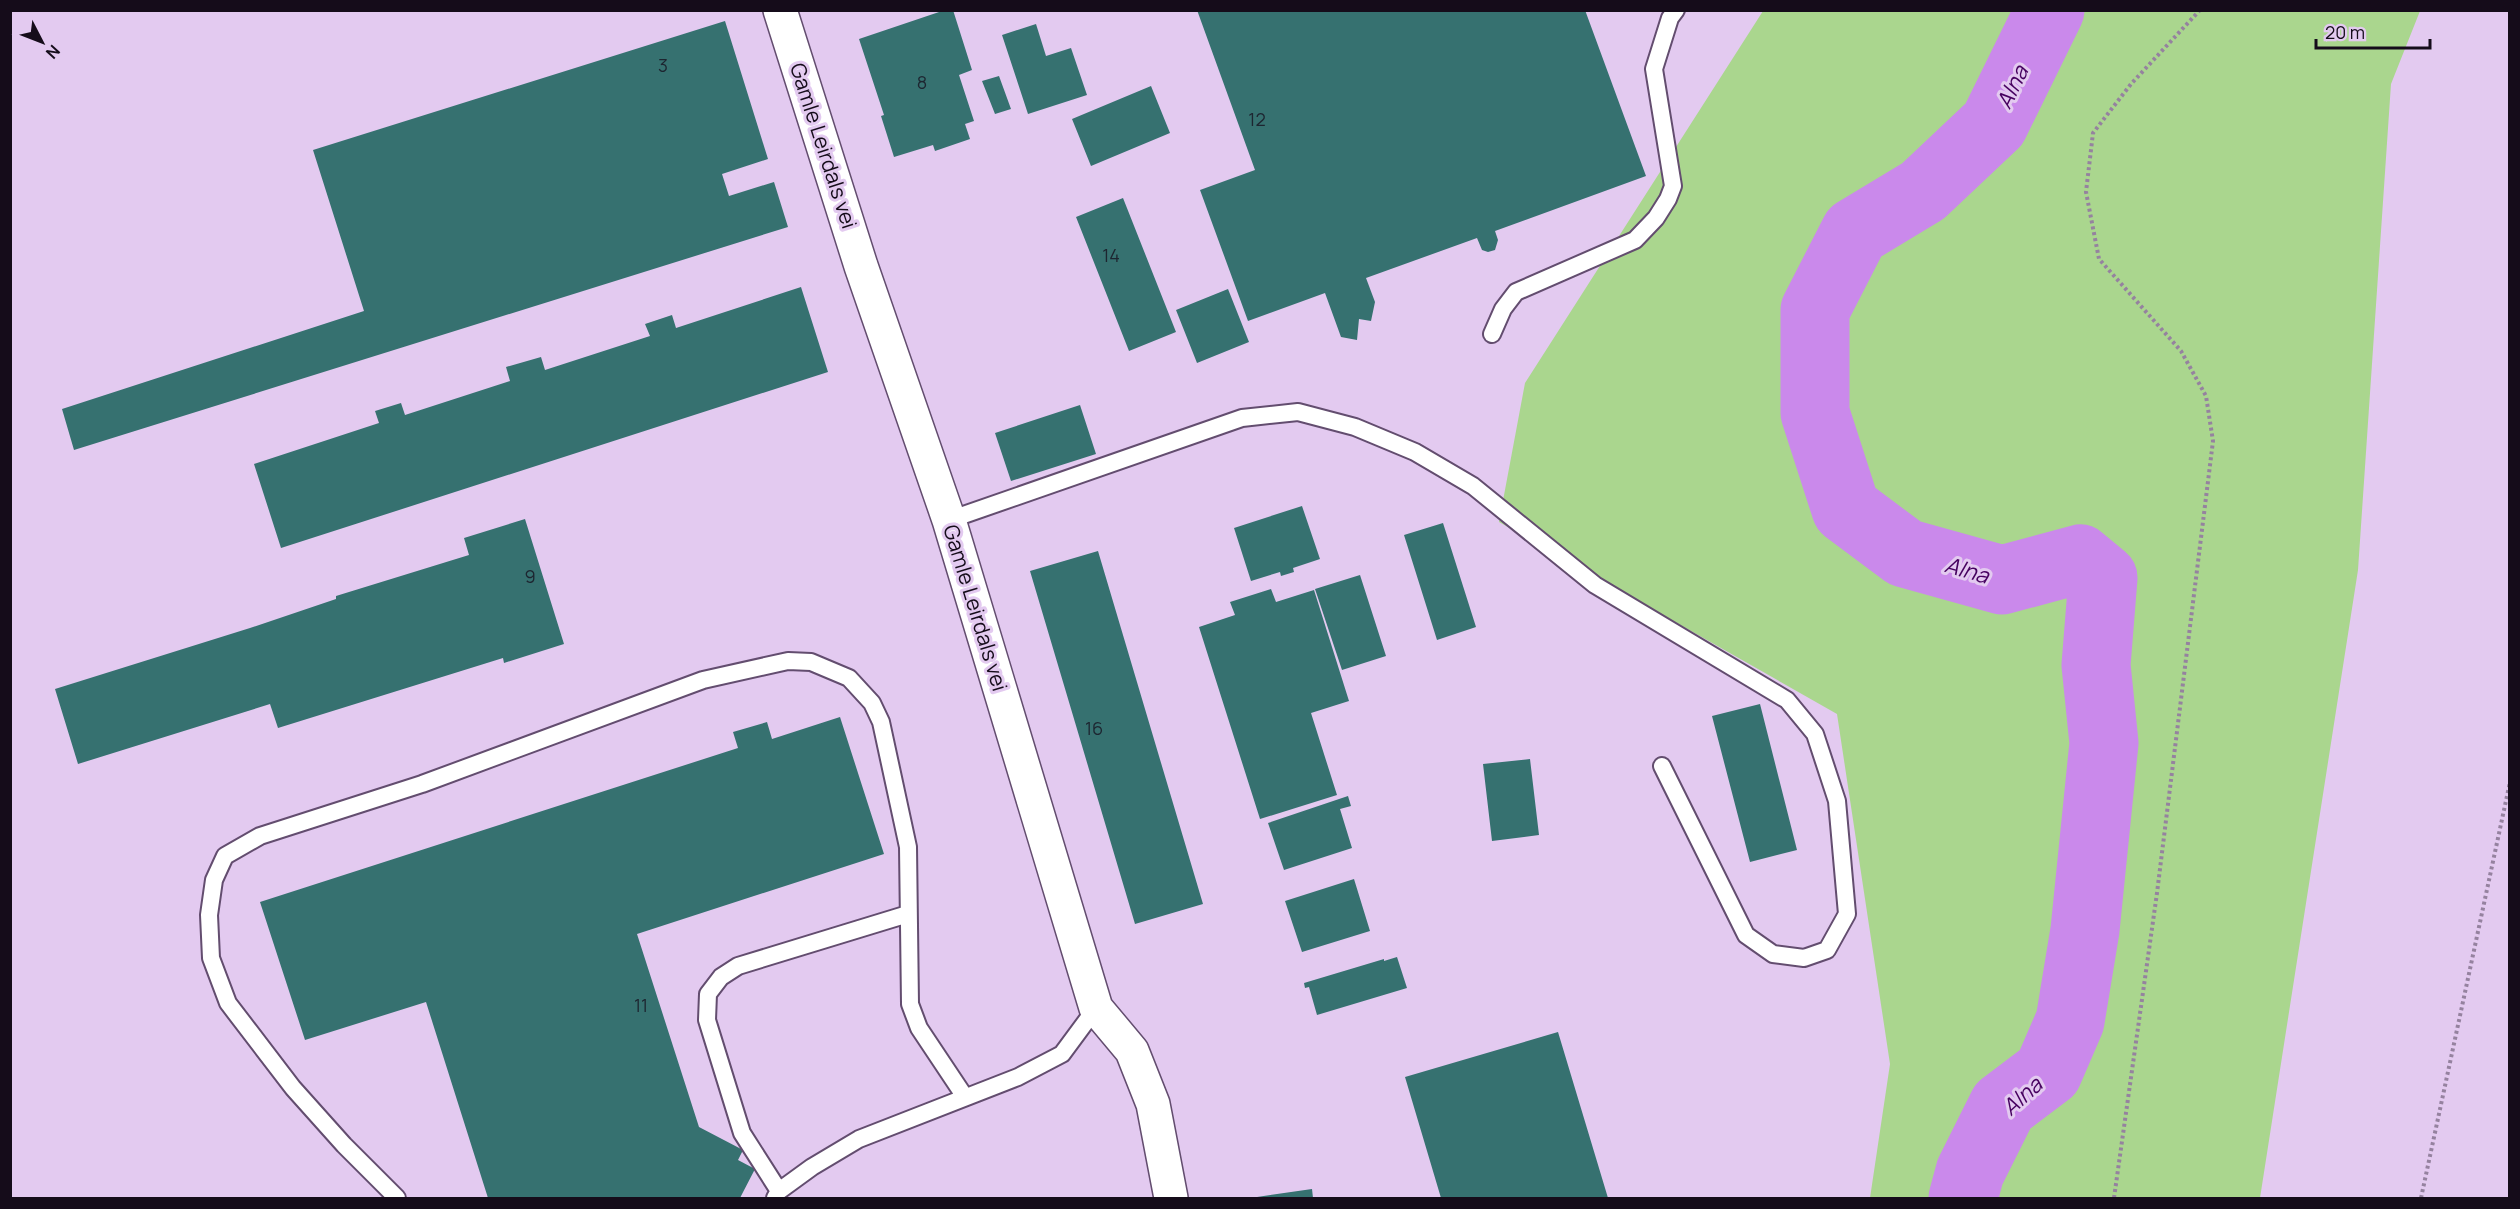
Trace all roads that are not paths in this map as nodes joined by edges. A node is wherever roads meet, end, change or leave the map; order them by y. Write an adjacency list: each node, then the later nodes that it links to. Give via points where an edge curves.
1 (1676, 10): 3 (lane, via 1654,69 1673,186 1668,199 1635,240 1516,291)
2 (781, 11): 4 (street, Gamle Leirdals vei, via 861,266)
3 (1492, 334)
4 (949, 520): 5 (lane, via 1242,417 1298,412 1355,427 1415,452 1473,486 1595,585 1787,700 1815,734 1837,801 1847,914 1827,950 1804,958 1773,954 1746,935); 7 (street, Gamle Leirdals vei)
5 (1662, 766)
6 (908, 914): 8 (lane, via 910,1004 919,1028); 9 (lane, via 738,966 721,976 708,994 707,1020 742,1133); 10 (lane, via 908,847 881,722 873,703 849,678 811,662 788,662 703,680 422,784 260,836 225,856 214,880 209,915 211,958 228,1003 293,1088)
7 (1096, 1008): 8 (lane, via 1062,1054 1018,1077); 11 (street, Gamle Leirdals vei, via 1132,1051 1149,1093)
8 (965, 1097): 9 (lane, via 859,1139 812,1167)
9 (777, 1195)
10 (397, 1198)
11 (1171, 1198)

